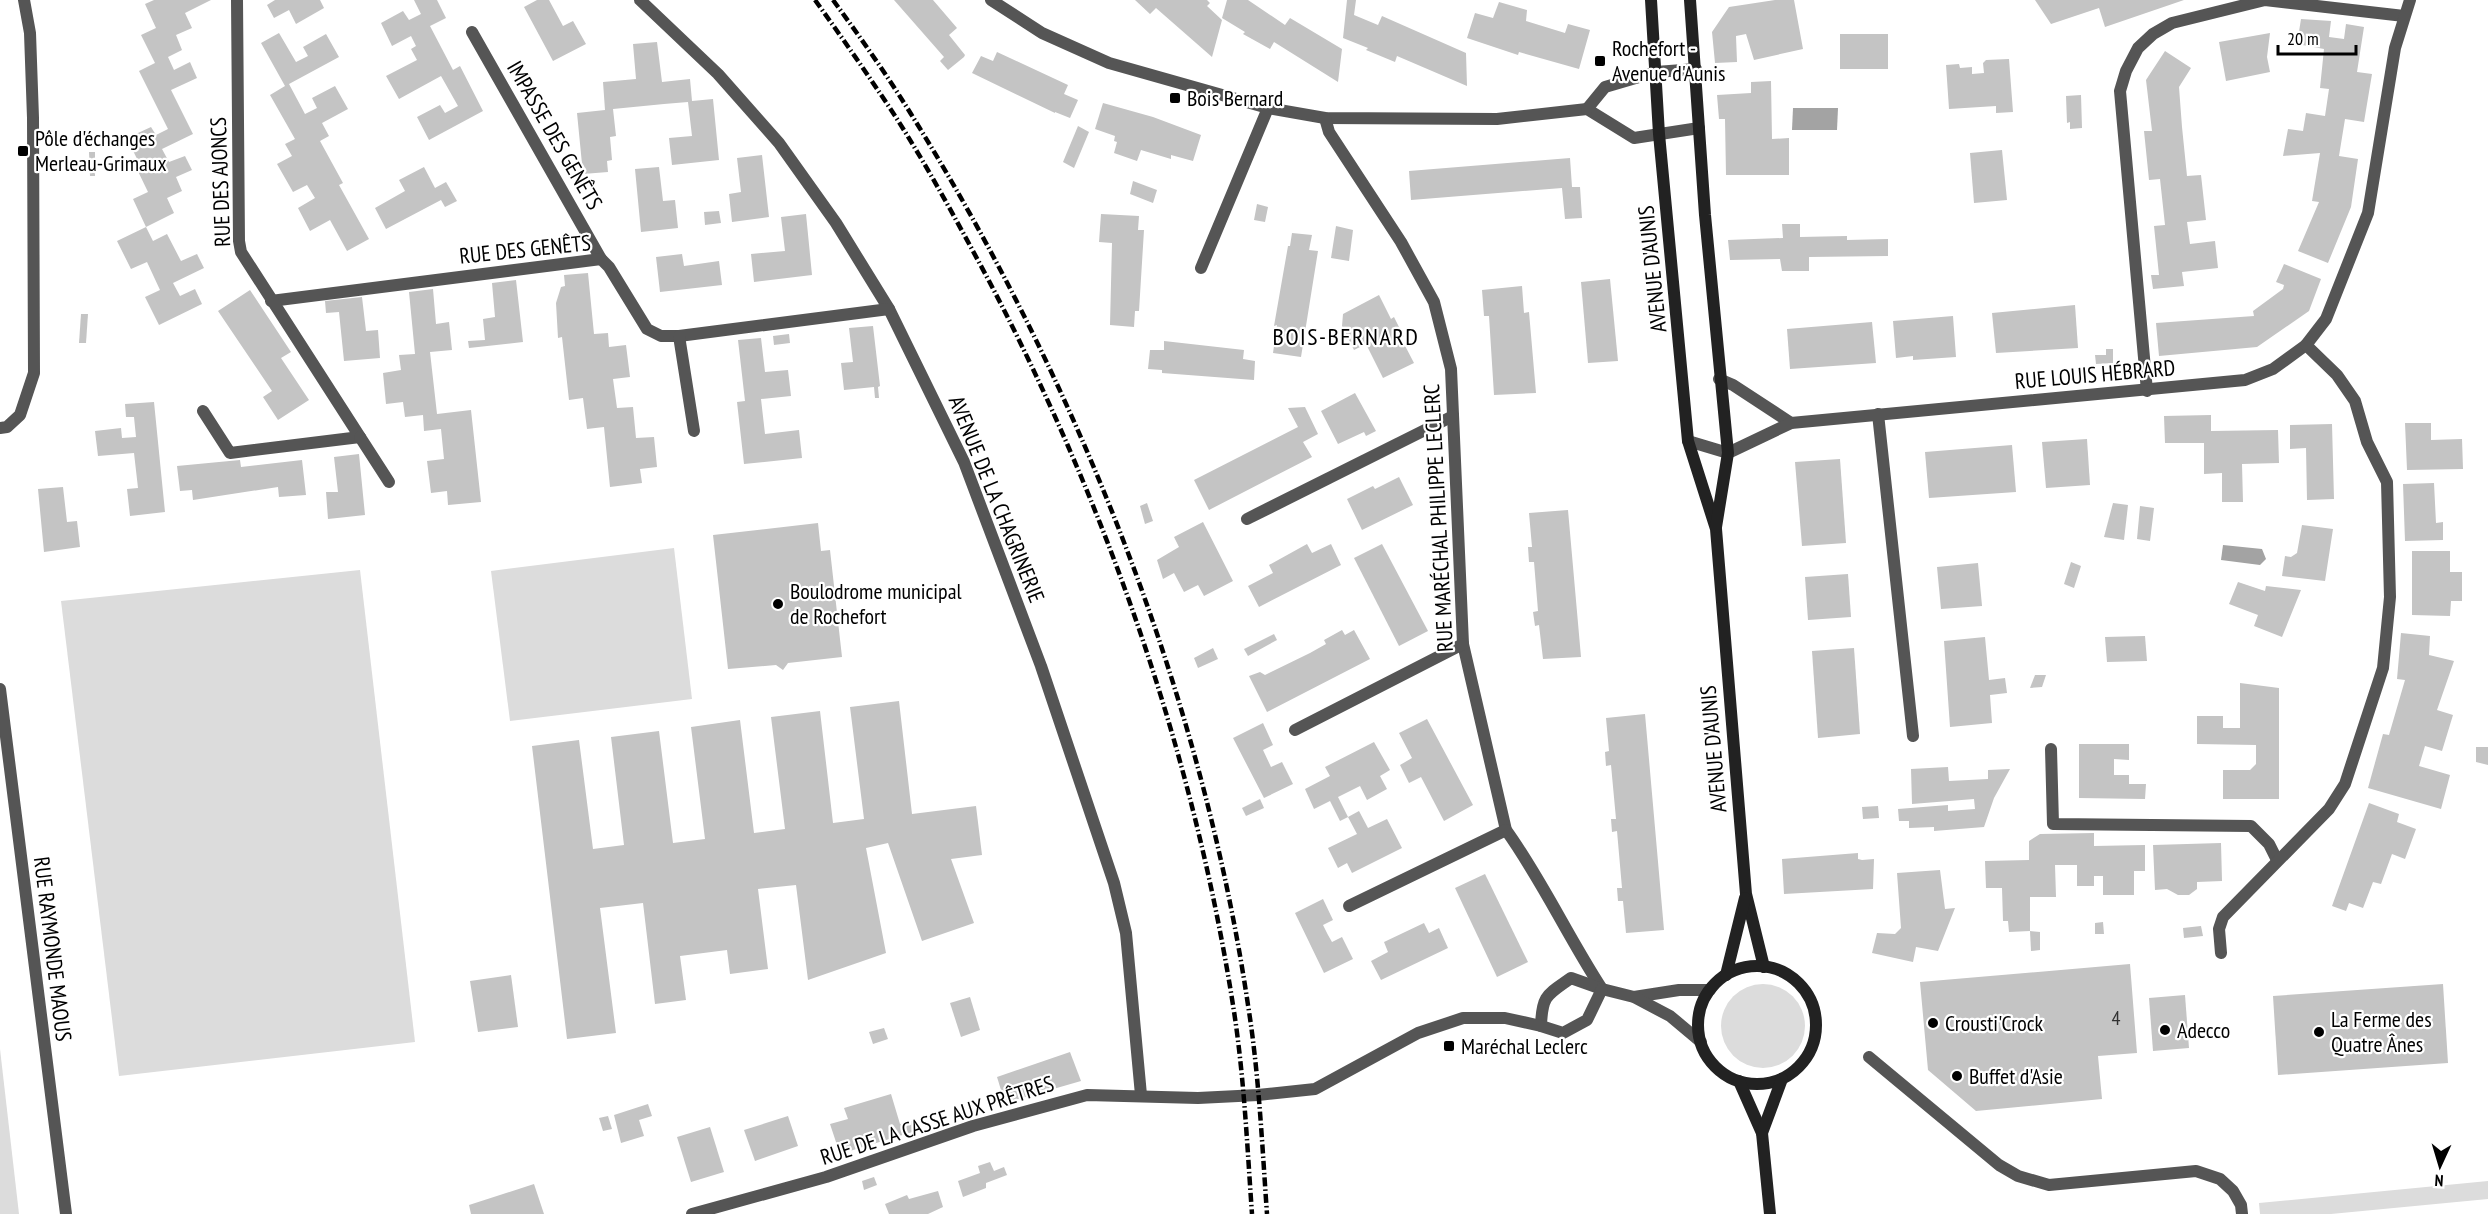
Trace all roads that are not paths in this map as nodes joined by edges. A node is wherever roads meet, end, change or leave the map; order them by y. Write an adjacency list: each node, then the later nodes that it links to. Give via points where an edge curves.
1 (24, 0): 29 (street, via 30,33 33,138 34,373 20,415)
2 (237, 0): 19 (street, RUE DES AJONCS, via 239,241 245,260)
3 (640, 0): 20 (street, AVENUE DE LA CHAGRINERIE, via 717,74 779,143 836,223)
4 (991, 0): 12 (street, via 1042,33 1100,59)
5 (1651, 0): 11 (main road, AVENUE D'AUNIS)
6 (1690, 0): 10 (main road, AVENUE D'AUNIS)
7 (2410, 0): 8 (street, RUE LOUIS HÉBRARD)
8 (2404, 16): 22 (street, RUE LOUIS HÉBRARD, via 2364,225 2326,319); 24 (street, via 2265,0 2172,23 2138,48 2120,91)
9 (472, 32): 17 (street, IMPASSE DES GENÊTS)
10 (1696, 69): 11 (street); 15 (main road, AVENUE D'AUNIS)
11 (1656, 72): 13 (street, via 1605,87); 16 (main road, AVENUE D'AUNIS)
12 (1268, 108): 14 (street); 18 (street)
13 (1587, 109): 14 (street, via 1497,119); 16 (street, via 1634,138)
14 (1325, 118): 27 (street, RUE MARÉCHAL PHILIPPE LECLERC, via 1329,132 1401,242 1434,302 1451,369)
15 (1699, 128): 16 (street); 23 (main road, AVENUE D'AUNIS)
16 (1659, 134): 32 (main road, AVENUE D'AUNIS)
17 (601, 259): 19 (street, RUE DES GENÊTS); 21 (street, RUE DES GENÊTS, via 647,329 661,336)
18 (1201, 268)
19 (271, 301): 31 (street, RUE DES AJONCS)
20 (889, 309): 21 (street, RUE DES GENÊTS); 57 (street, AVENUE DE LA CHAGRINERIE, via 964,462 1041,666 1114,883 1126,933)
21 (679, 336): 30 (street)
22 (2306, 345): 24 (street, RUE LOUIS HÉBRARD, via 2273,369 2245,380); 43 (street, via 2337,375 2355,401 2367,442 2387,482 2390,597 2383,668 2345,784 2329,809)
23 (1719, 379): 28 (street); 33 (main road, AVENUE D'AUNIS)
24 (2147, 391): 26 (street, RUE LOUIS HÉBRARD)
25 (203, 411): 31 (street, via 230,453)
26 (1878, 414): 28 (street, RUE LOUIS HÉBRARD); 40 (street)
27 (1453, 416): 35 (street); 37 (street, RUE MARÉCHAL PHILIPPE LECLERC)
28 (1791, 423): 33 (street, RUE LOUIS HÉBRARD)
29 (0, 428)
30 (693, 431)
31 (360, 437): 34 (street, RUE DES AJONCS)
32 (1688, 441): 33 (street); 36 (main road, AVENUE D'AUNIS)
33 (1728, 453): 36 (main road, AVENUE D'AUNIS)
34 (389, 482)
35 (1247, 519)
36 (1716, 529): 44 (main road, AVENUE D'AUNIS)
37 (1463, 644): 39 (street); 42 (street, RUE MARÉCHAL PHILIPPE LECLERC)
38 (0, 689): 59 (street, RUE RAYMONDE MAOUS)
39 (1295, 730)
40 (1913, 736)
41 (2051, 749): 43 (street, via 2053,824 2251,826 2269,844)
42 (1506, 830): 45 (street); 49 (street, RUE MARÉCHAL PHILIPPE LECLERC)
43 (2277, 860): 46 (street, via 2223,917 2219,929)
44 (1746, 894): 47 (main road, AVENUE D'AUNIS); 48 (main road, AVENUE D'AUNIS)
45 (1349, 906)
46 (2221, 953)
47 (1764, 967): 48 (main road, via 1738,969); 55 (main road, via 1778,970 1801,986 1809,997 1816,1022 1808,1055)
48 (1726, 975): 50 (main road)
49 (1602, 989): 51 (street); 52 (street, RUE DE LA CASSE AUX PRÊTRES, via 1587,1020 1563,1033); 52 (street, via 1571,978 1551,992 1542,1005)
50 (1710, 990): 51 (street); 53 (main road, via 1699,1015)
51 (1634, 997): 53 (street, via 1670,1016)
52 (1541, 1026): 57 (street, RUE DE LA CASSE AUX PRÊTRES, via 1505,1018 1463,1018 1418,1033 1315,1089 1232,1097)
53 (1701, 1042): 56 (main road, via 1715,1067)
54 (1869, 1057): 62 (street, via 1999,1165 2018,1176 2049,1185 2196,1171 2220,1179 2233,1191)
55 (1782, 1079): 56 (main road, via 1754,1084); 58 (main road)
56 (1739, 1081): 58 (main road)
57 (1141, 1095): 60 (street, RUE DE LA CASSE AUX PRÊTRES, via 1088,1095 1046,1105 973,1126 826,1178)
58 (1762, 1133): 61 (main road)
59 (66, 1214)
60 (692, 1214)
61 (1770, 1214)
62 (2242, 1214)

